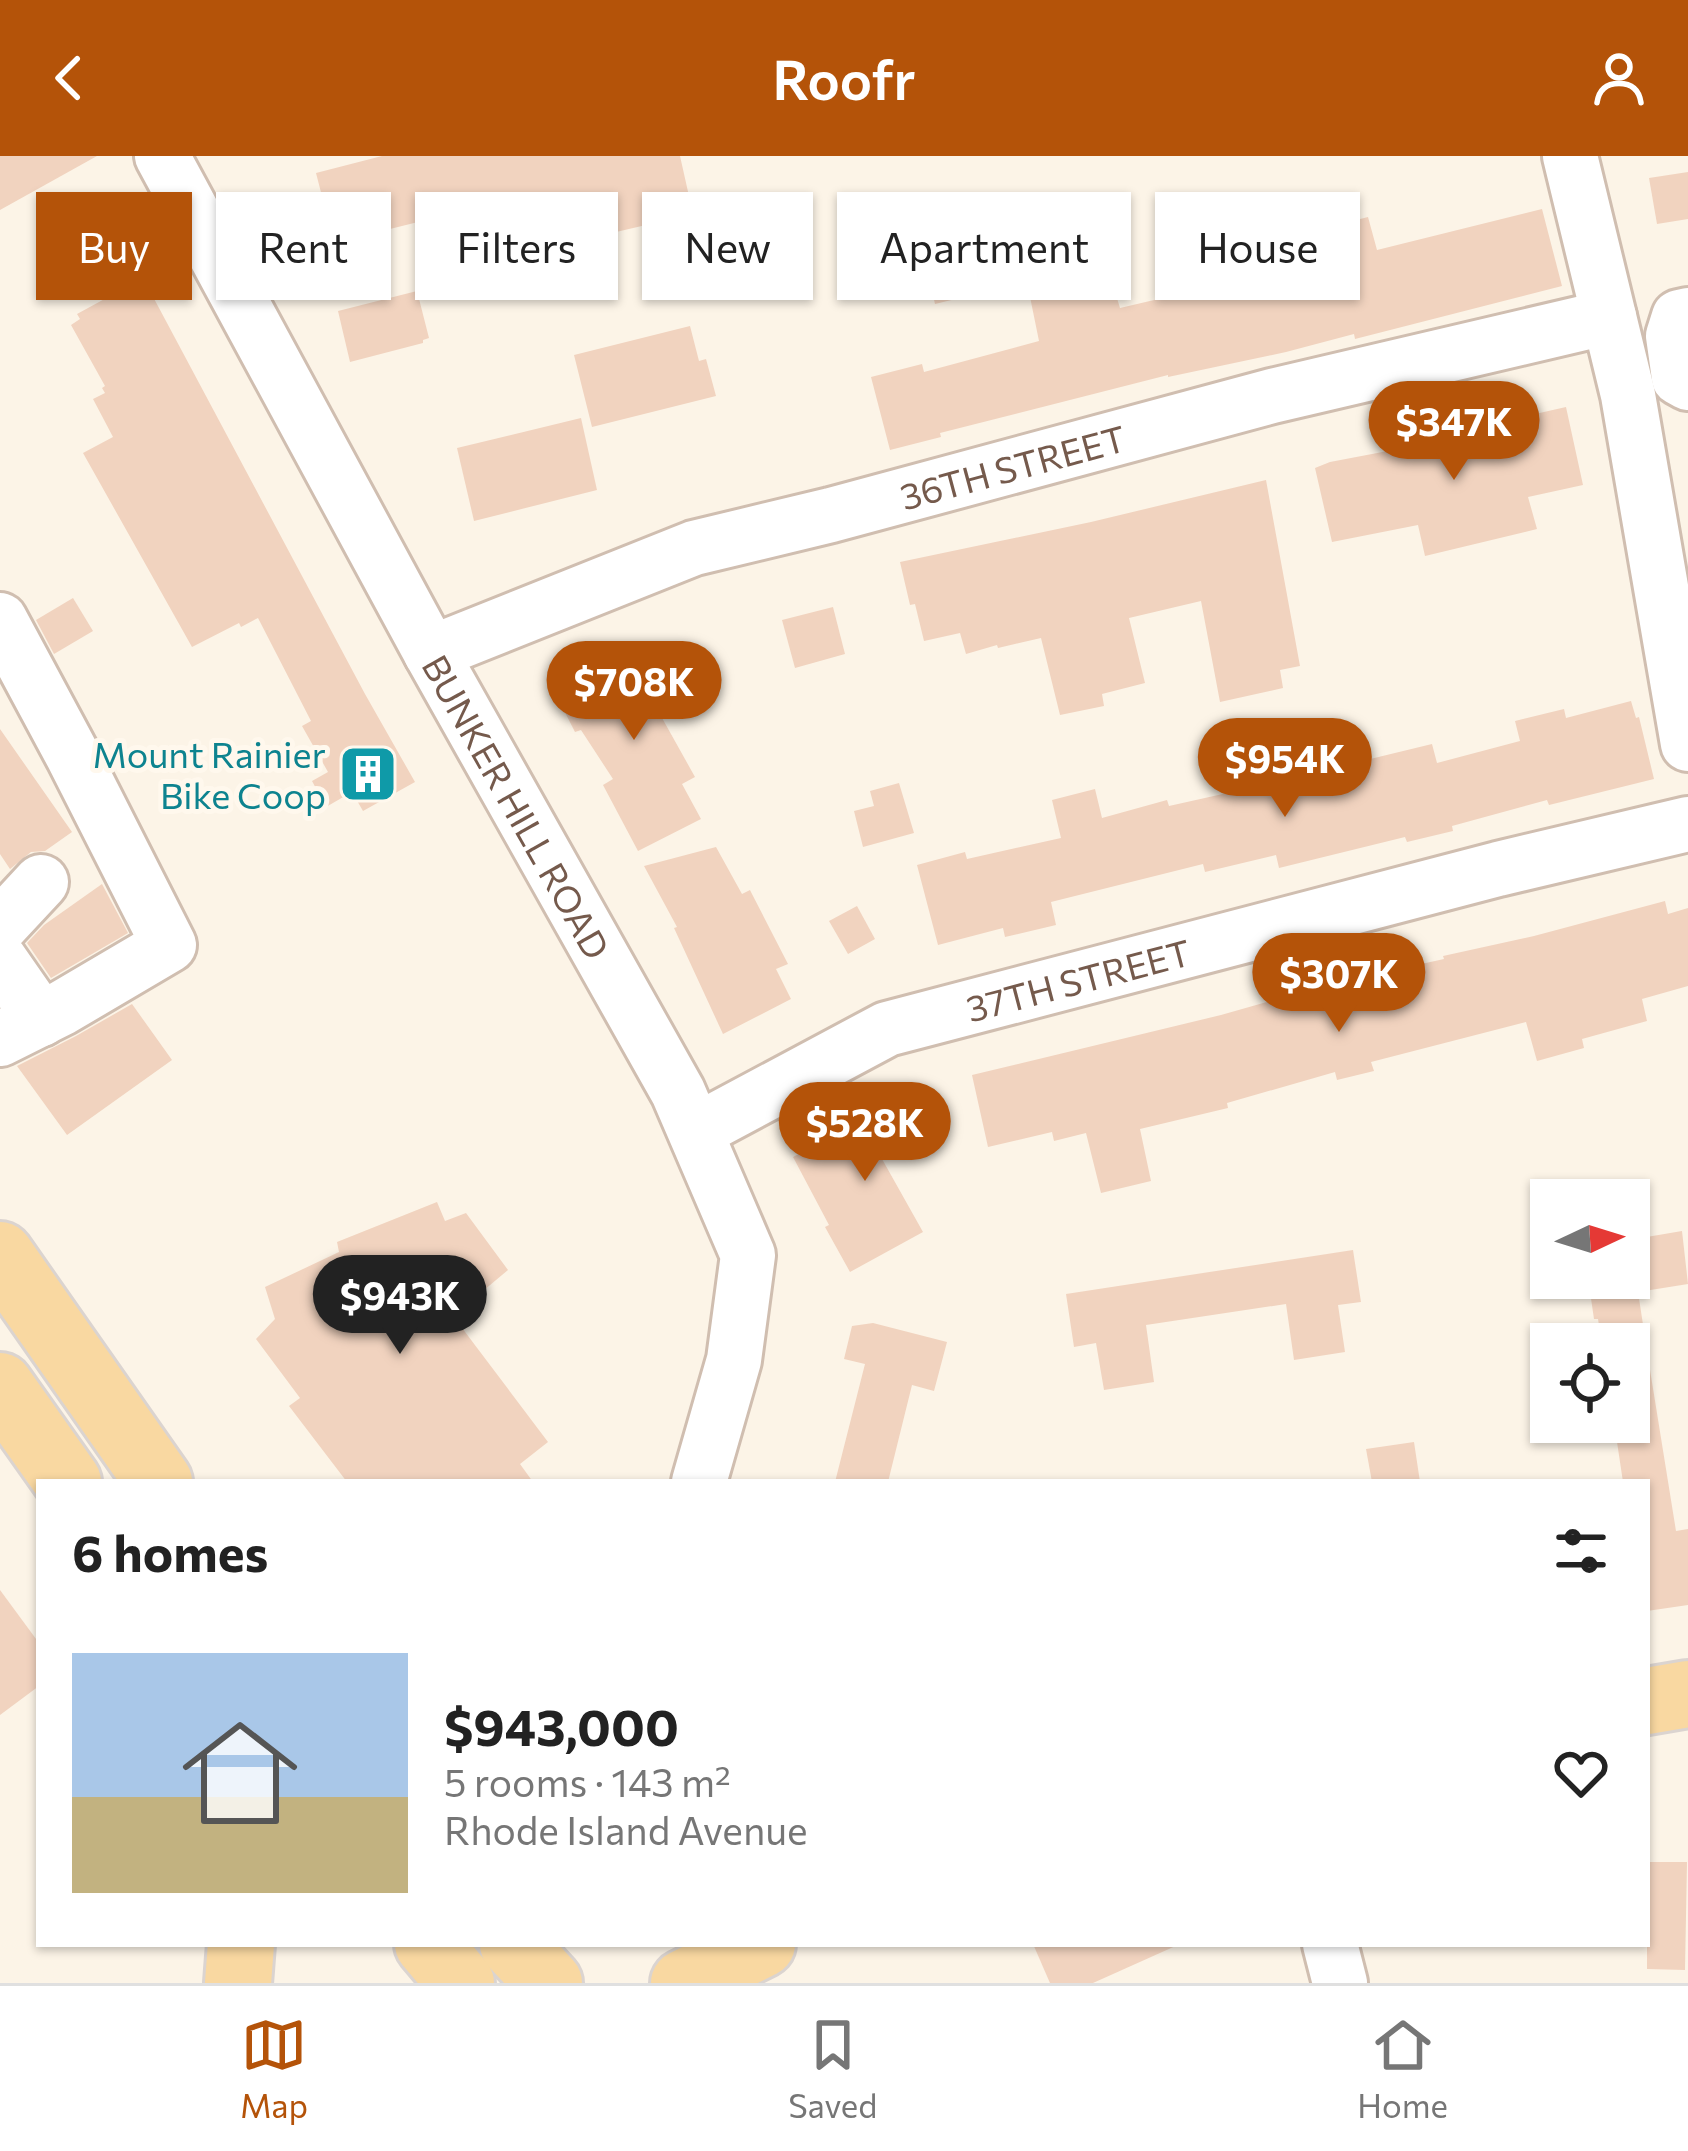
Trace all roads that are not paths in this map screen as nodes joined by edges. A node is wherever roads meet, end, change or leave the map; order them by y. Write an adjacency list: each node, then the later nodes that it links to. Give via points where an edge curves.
1 (162, 156): 7 (street, BUNKER HILL ROAD)
2 (1570, 156): 4 (street)
3 (1688, 315): 5 (street, via 1679,317 1673,336 1679,378)
4 (1610, 317): 7 (street, 36TH STREET, via 1272,396 694,548); 8 (street)
5 (1688, 383)
6 (0, 620): 13 (street, via 169,945)
7 (430, 653): 14 (street, BUNKER HILL ROAD)
8 (1688, 744)
9 (1688, 824): 14 (street, 37TH STREET, via 887,1029)
10 (41, 882): 11 (street)
11 (0, 926)
12 (0, 960): 13 (street)
13 (20, 1029)
14 (696, 1131): 19 (street, BUNKER HILL ROAD, via 748,1255 734,1360)
15 (0, 1255): 18 (main road)
16 (0, 1386): 17 (main road)
17 (66, 1479)
18 (157, 1479)
19 (700, 1479)
20 (1688, 1694): 21 (main road)
21 (1650, 1700)
22 (241, 1947): 26 (main road)
23 (431, 1947): 27 (main road)
24 (516, 1947): 28 (main road)
25 (1331, 1947): 29 (street)
26 (238, 1983)
27 (461, 1983)
28 (549, 1983)
29 (1340, 1983)

